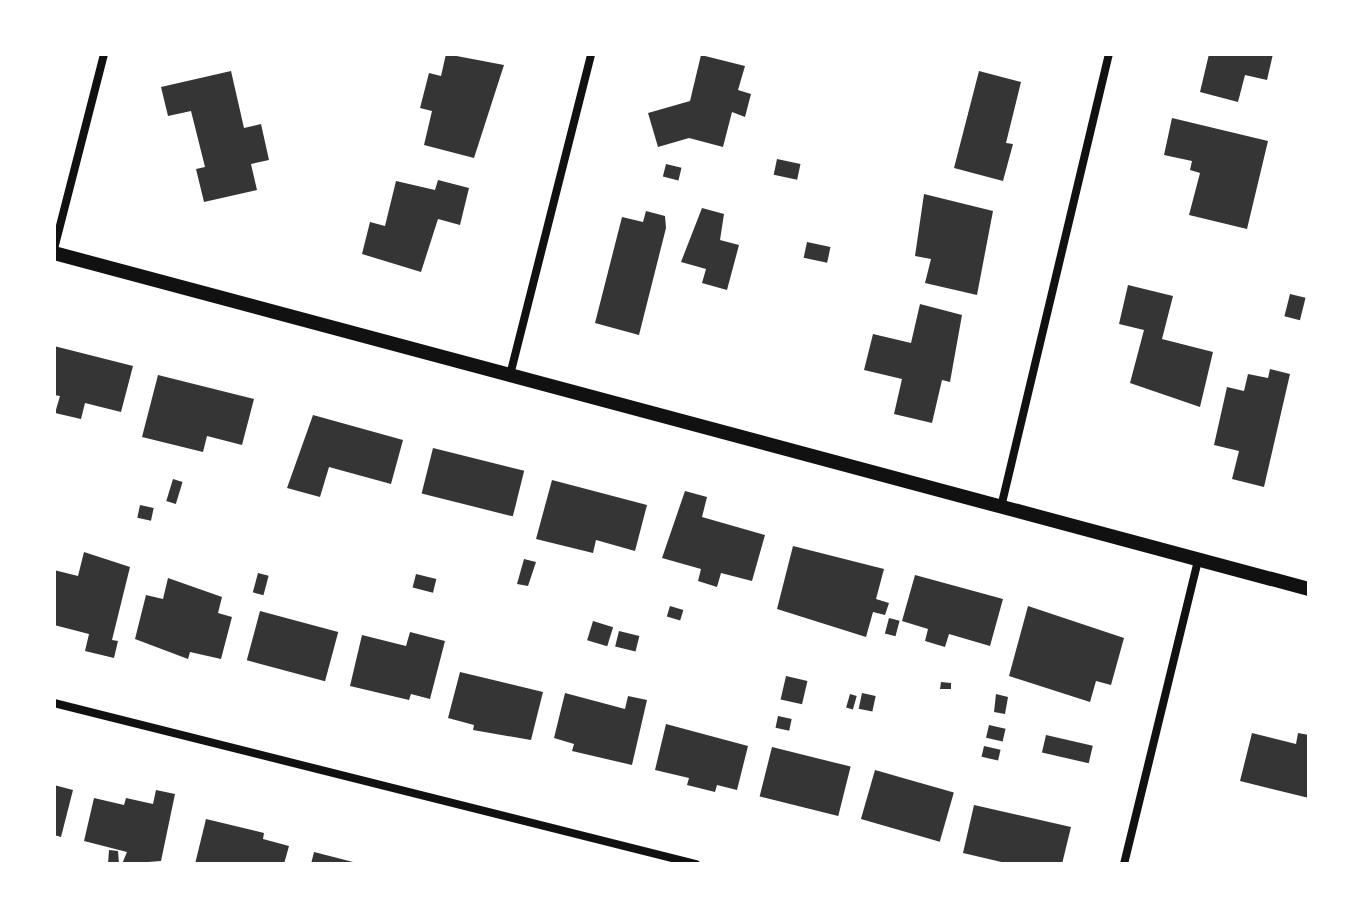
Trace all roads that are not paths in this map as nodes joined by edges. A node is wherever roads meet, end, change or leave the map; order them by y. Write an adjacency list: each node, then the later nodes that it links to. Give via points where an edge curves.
1 (104, 54): 4 (street)
2 (591, 54): 5 (street)
3 (1109, 54): 6 (street)
4 (54, 251): 5 (street)
5 (510, 375): 6 (street)
6 (1001, 507): 7 (street)
7 (1198, 560): 8 (street); 11 (street)
8 (1309, 589)
9 (54, 703): 10 (street)
10 (696, 864)
11 (1124, 864)

